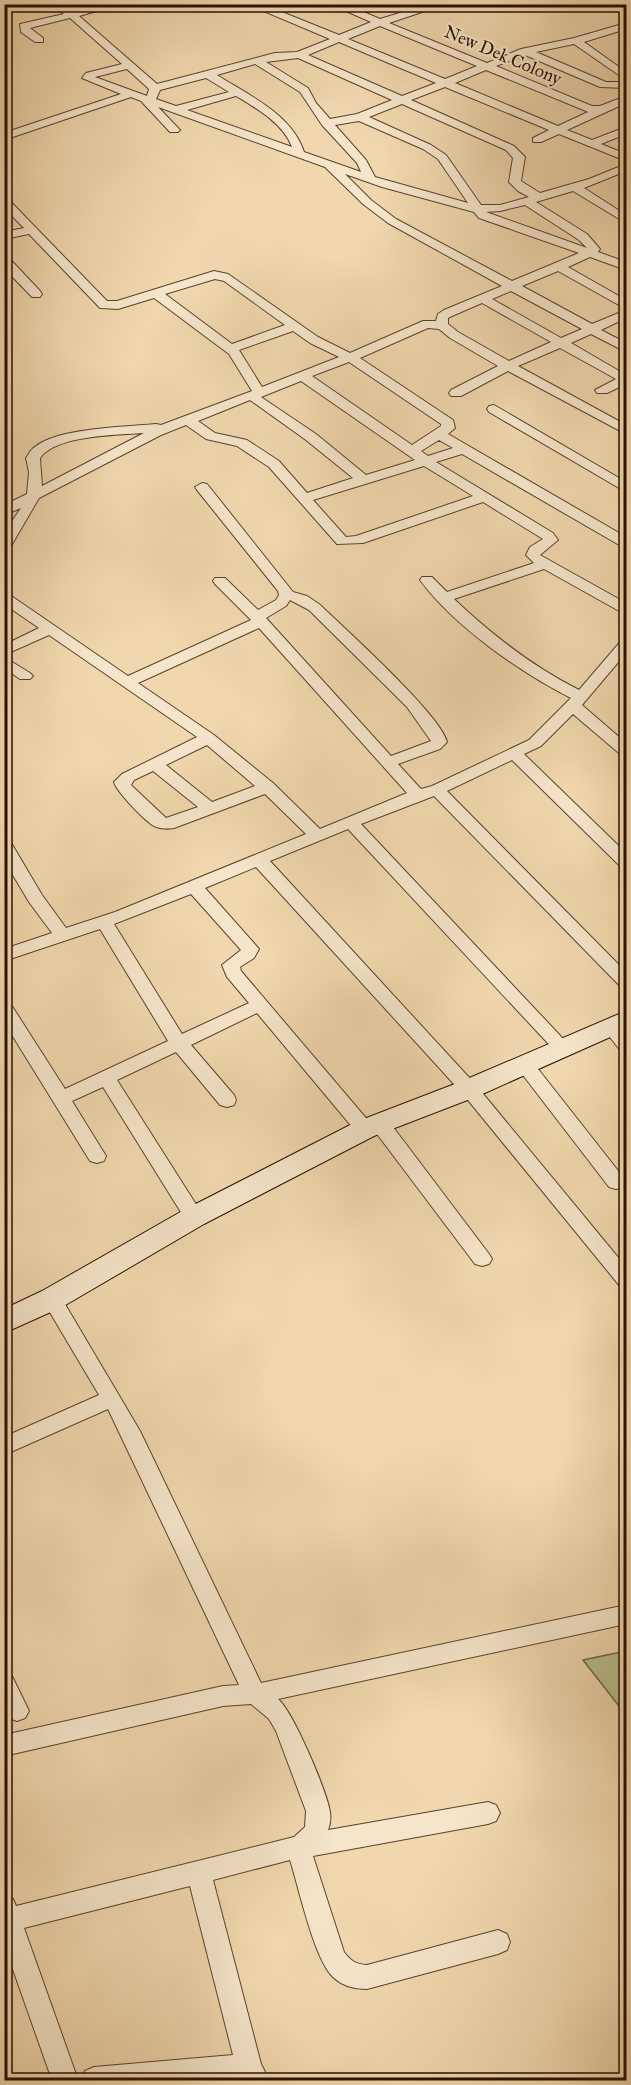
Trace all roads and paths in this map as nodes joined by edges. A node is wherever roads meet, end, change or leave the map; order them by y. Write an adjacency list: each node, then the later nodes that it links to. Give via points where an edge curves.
1 (56, 4): 8 (street)
2 (117, 4): 8 (street)
3 (173, 4): 4 (street)
4 (200, 4)
5 (252, 4): 12 (street)
6 (335, 4): 9 (street, New Dek Colony)
7 (441, 4): 9 (street)
8 (71, 14): 13 (street, via 24,26); 18 (street)
9 (381, 22): 12 (street); 19 (street, New Dek Colony)
10 (621, 28): 11 (street); 14 (street)
11 (627, 38)
12 (339, 39): 16 (street); 23 (street)
13 (39, 40)
14 (576, 41): 15 (street); 21 (street)
15 (525, 51): 19 (street); 22 (street)
16 (299, 55): 17 (street); 31 (street)
17 (257, 61): 20 (street); 35 (street, via 304,90)
18 (128, 66): 26 (street); 28 (street, via 87,78)
19 (484, 67): 23 (street); 25 (street, New Dek Colony)
20 (208, 74): 26 (street); 27 (street)
21 (627, 77)
22 (589, 79): 24 (street, via 611,87); 25 (street)
23 (445, 83): 31 (street); 37 (street)
24 (627, 85)
25 (533, 86): 32 (street, New Dek Colony, via 590,109)
26 (155, 88): 30 (street)
27 (236, 93): 33 (street); 42 (street, via 283,125 296,141)
28 (131, 94): 30 (street); 39 (street)
29 (627, 99): 32 (street)
30 (147, 100): 33 (street); 36 (street)
31 (404, 100): 34 (street); 48 (street, via 517,153 520,161 515,182)
32 (602, 109): 37 (street)
33 (174, 110): 42 (street)
34 (360, 117): 35 (street); 50 (street, via 442,157)
35 (326, 123): 46 (street, via 362,162)
36 (174, 130)
37 (560, 130): 40 (street); 41 (street)
38 (627, 130): 41 (street)
39 (4, 137)
40 (537, 140)
41 (592, 143): 43 (street)
42 (299, 153): 44 (street)
43 (627, 158)
44 (327, 162): 46 (street); 60 (street, via 392,221)
45 (627, 167): 47 (street)
46 (370, 179): 50 (street)
47 (575, 187): 48 (street); 51 (street)
48 (533, 199): 50 (street, via 500,208); 54 (street, via 591,243 594,249)
49 (4, 201): 52 (street)
50 (477, 209): 54 (street, via 492,221)
51 (627, 220)
52 (32, 230): 53 (street); 61 (street, via 100,303 112,306)
53 (4, 236)
54 (590, 253): 57 (street); 58 (street)
55 (627, 255): 57 (street)
56 (4, 260): 62 (street)
57 (611, 260): 59 (street)
58 (558, 266): 60 (street); 64 (street)
59 (627, 266)
60 (511, 285): 63 (street); 68 (street)
61 (156, 293): 67 (street, via 223,275); 71 (street)
62 (36, 294)
63 (482, 298): 66 (street, via 442,317); 69 (street)
64 (627, 304)
65 (627, 314): 68 (street)
66 (442, 325): 72 (street, via 427,324); 73 (street)
67 (294, 326): 71 (street); 72 (street)
68 (591, 328): 69 (street); 70 (street)
69 (558, 343): 73 (street); 75 (street)
70 (627, 348)
71 (231, 349): 78 (street, via 242,362)
72 (351, 357): 74 (street); 83 (street, via 448,423)
73 (508, 366): 77 (street); 82 (street)
74 (303, 376): 78 (street); 85 (street)
75 (626, 379): 76 (street)
76 (602, 390)
77 (456, 393)
78 (256, 394): 80 (street); 87 (street)
79 (494, 409): 89 (street)
80 (188, 420): 81 (street); 92 (street, via 211,436 248,446 274,464)
81 (170, 427): 90 (street); 90 (street, via 64,438 45,444 34,452 38,479)
82 (627, 430)
83 (438, 434): 84 (street); 85 (street)
84 (465, 449): 86 (street); 94 (street)
85 (412, 451): 86 (street)
86 (427, 461): 87 (street); 91 (street)
87 (365, 481): 92 (street)
88 (202, 487): 99 (street)
89 (627, 488)
90 (34, 496): 93 (street); 95 (street)
91 (485, 497): 92 (street, via 346,542 339,540); 96 (street, via 550,538 533,552)
92 (304, 498)
93 (4, 511)
94 (627, 543)
95 (4, 546)
96 (545, 564): 101 (street); 102 (street)
97 (427, 580): 101 (street)
98 (220, 581): 103 (street)
99 (286, 595): 103 (street); 114 (street, via 314,607 412,704 438,737 434,746)
100 (5, 598): 104 (street)
101 (444, 598): 110 (street, via 496,645)
102 (627, 609)
103 (259, 619): 109 (street); 114 (street)
104 (49, 628): 106 (street); 109 (street)
105 (627, 644): 110 (street)
106 (4, 651)
107 (4, 661): 108 (street)
108 (25, 676)
109 (127, 682): 111 (street)
110 (577, 701): 112 (street); 113 (street, via 535,743)
111 (208, 738): 115 (street); 116 (street)
112 (627, 751)
113 (514, 753): 117 (street); 124 (street)
114 (389, 762): 118 (street)
115 (155, 764): 119 (street); 119 (street, via 122,784 160,822 173,824)
116 (267, 786): 119 (street); 121 (street)
117 (437, 790): 118 (street); 129 (street)
118 (417, 795): 120 (street)
119 (210, 809)
120 (350, 822): 121 (street); 134 (street)
121 (317, 835): 123 (street)
122 (4, 845): 127 (street)
123 (258, 859): 125 (street); 137 (street)
124 (627, 862)
125 (194, 886): 126 (street); 130 (street, via 250,949 231,969)
126 (104, 922): 127 (street); 133 (street)
127 (63, 936): 128 (street)
128 (4, 956)
129 (627, 982)
130 (260, 1005): 133 (street); 140 (street)
131 (4, 1008): 138 (street)
132 (621, 1031): 134 (street)
133 (178, 1042): 136 (street); 139 (street)
134 (563, 1048): 135 (street)
135 (525, 1065): 137 (street); 142 (street)
136 (106, 1077): 138 (street); 143 (street)
137 (469, 1089): 140 (street); 145 (street)
138 (62, 1098): 141 (street)
139 (227, 1100)
140 (373, 1127): 143 (street); 144 (street)
141 (97, 1156)
142 (616, 1182)
143 (194, 1217): 146 (street)
144 (482, 1258)
145 (627, 1280)
146 (52, 1299): 147 (street); 148 (street)
147 (4, 1322)
148 (112, 1398): 149 (street); 152 (street, via 162,1494)
149 (4, 1447)
150 (627, 1614): 152 (street)
151 (4, 1683): 153 (street)
152 (255, 1694): 154 (street, via 224,1696); 156 (street, via 277,1712 286,1727 318,1811 315,1835)
153 (17, 1711)
154 (4, 1746)
155 (488, 1813): 156 (street)
156 (298, 1847): 157 (street); 159 (street, via 333,1958 351,1977 367,1977)
157 (199, 1872): 158 (street); 160 (street)
158 (7, 1913): 161 (street)
159 (498, 1942)
160 (252, 2075): 162 (street, via 235,2067)
161 (65, 2080)
162 (94, 2080)

